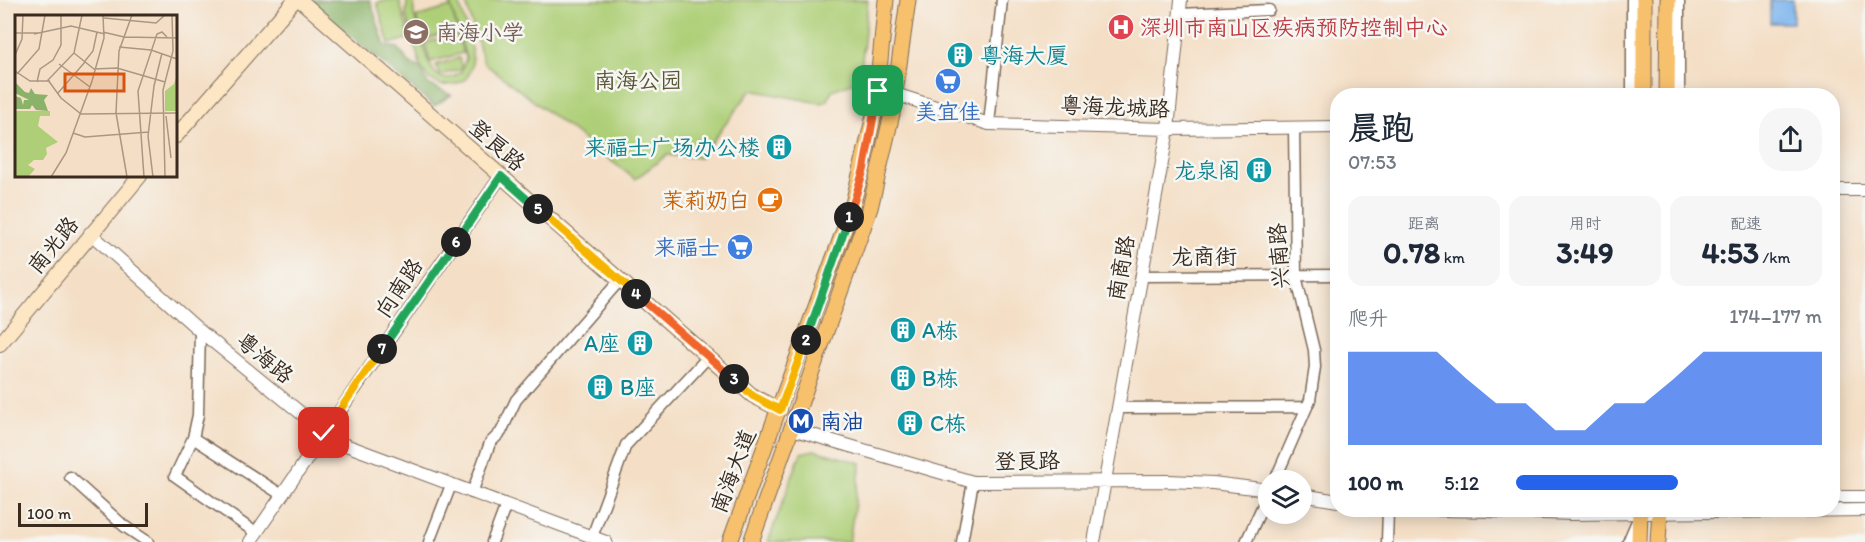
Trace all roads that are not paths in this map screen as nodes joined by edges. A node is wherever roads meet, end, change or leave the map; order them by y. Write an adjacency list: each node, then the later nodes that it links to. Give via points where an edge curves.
1 (295, 0): 22 (main road)
2 (300, 0): 23 (main road, 登良路)
3 (886, 0): 37 (main road, 南海大道, via 880,82 864,169)
4 (908, 0): 17 (main road, 南海大道)
5 (1002, 0): 18 (street)
6 (1181, 0): 12 (street, 南商路)
7 (1632, 0): 13 (street)
8 (1644, 0): 14 (main road)
9 (1668, 0): 15 (main road)
10 (1679, 0): 16 (street)
11 (1269, 10): 12 (street)
12 (1180, 14): 21 (street, 南商路)
13 (1632, 88)
14 (1644, 88)
15 (1667, 88)
16 (1679, 88)
17 (895, 94): 18 (street, 粤海龙城路); 38 (main road, 南海大道, via 861,238)
18 (989, 124): 21 (street, 粤海龙城路)
19 (1330, 127): 20 (street, 粤海龙城路)
20 (1294, 128): 21 (street, 粤海龙城路); 30 (street, 兴南路)
21 (1168, 129): 29 (street, 南商路)
22 (177, 135)
23 (501, 176): 31 (main road, 登良路); 39 (street, 向南路)
24 (139, 177): 27 (main road, 南光路)
25 (1840, 190): 26 (street)
26 (1865, 190)
27 (90, 233): 32 (street, 粤海路); 33 (main road, 南光路)
28 (1330, 275): 30 (street, 龙商街)
29 (1141, 276): 30 (street, 龙商街); 36 (street, 南商路)
30 (1296, 276): 35 (street, 兴南路, via 1314,350 1313,384)
31 (620, 280): 34 (main road, 登良路); 47 (street, via 516,400 501,432 490,443)
32 (200, 331): 39 (street, 粤海路); 40 (street, via 200,393)
33 (0, 344)
34 (708, 357): 37 (main road, 登良路, via 753,396); 63 (street, via 626,445)
35 (1307, 407): 36 (street); 41 (street, 兴南路)
36 (1118, 408): 43 (street, 南商路)
37 (780, 410): 67 (main road, 南海大道)
38 (792, 429): 44 (street, 登良路); 68 (main road, 南海大道)
39 (324, 433): 45 (street, 粤海路, via 345,447); 48 (street, 向南路)
40 (193, 438): 48 (street); 62 (street, via 175,476)
41 (1279, 470)
42 (70, 477): 64 (street, via 124,526)
43 (1105, 481): 44 (street, 登良路); 46 (street, 登良路, via 1213,483); 70 (street, 南商路)
44 (973, 482): 69 (street)
45 (451, 485): 47 (street, 粤海路); 65 (street)
46 (1258, 489)
47 (472, 493): 53 (street, 粤海路)
48 (282, 495): 62 (street, 向南路)
49 (1312, 497): 52 (street)
50 (1840, 497): 51 (street)
51 (1865, 497)
52 (1330, 500)
53 (506, 506): 63 (street, 粤海路); 66 (street)
54 (1840, 510): 55 (street)
55 (1865, 510)
56 (1258, 515): 71 (street)
57 (1388, 517): 72 (street)
58 (1638, 517): 73 (street)
59 (1640, 517): 74 (main road)
60 (1660, 517): 75 (main road)
61 (1661, 517): 76 (street)
62 (253, 537)
63 (600, 540)
64 (148, 542)
65 (429, 542)
66 (492, 542)
67 (730, 542)
68 (751, 542)
69 (962, 542)
70 (1094, 542)
71 (1246, 542)
72 (1387, 542)
73 (1628, 542)
74 (1639, 542)
75 (1659, 542)
76 (1665, 542)

